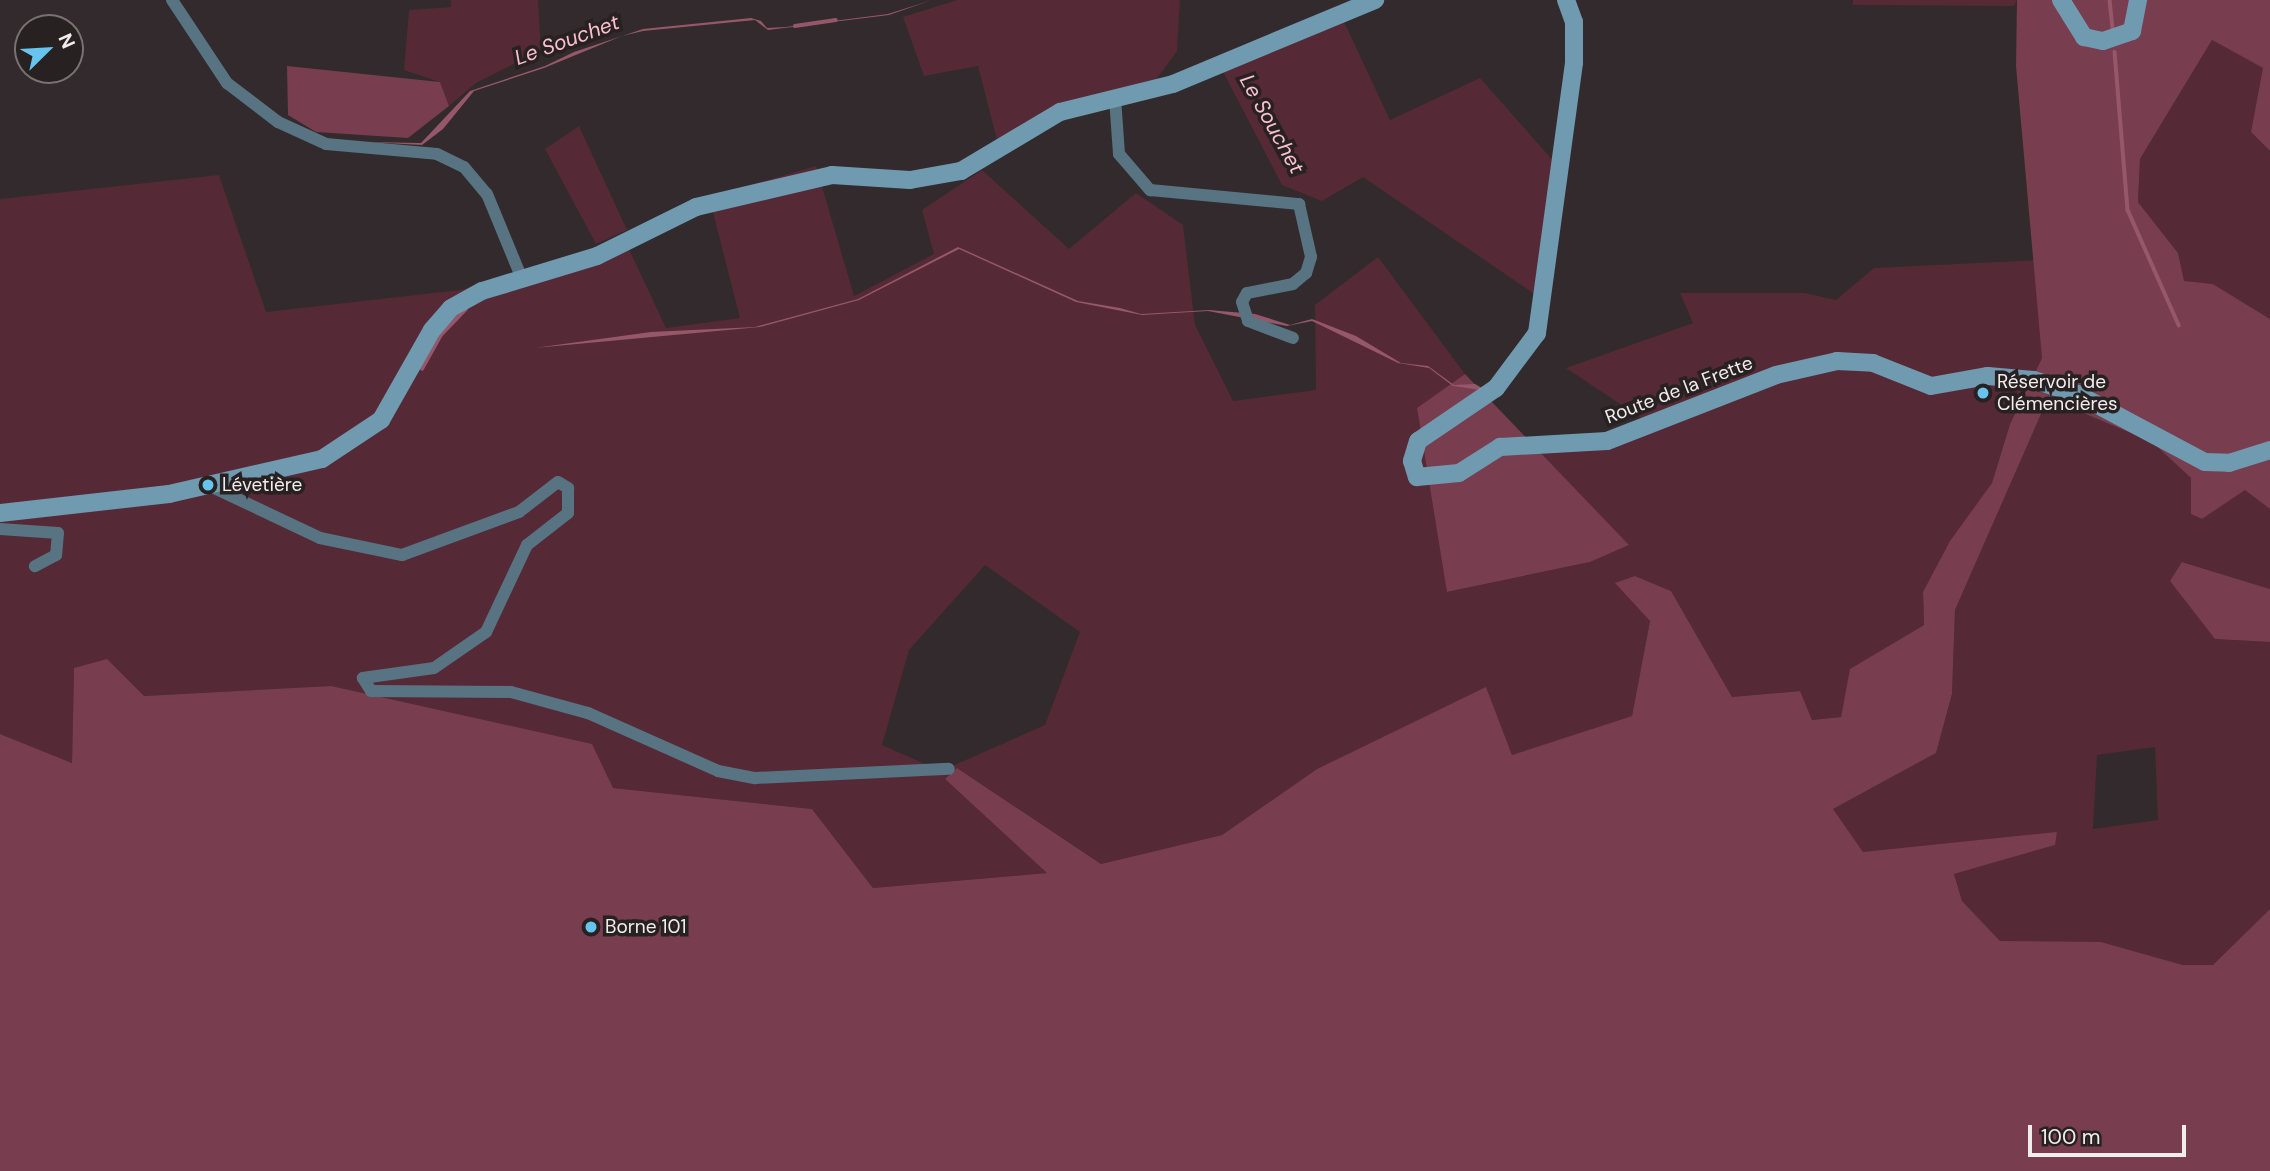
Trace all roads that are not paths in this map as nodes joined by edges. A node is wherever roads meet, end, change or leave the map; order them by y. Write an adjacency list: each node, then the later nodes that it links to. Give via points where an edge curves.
1 (172, 0): 7 (street, via 227,83 278,122 326,144 437,153 464,167 487,194)
2 (1375, 0): 6 (street, via 1210,71)
3 (1566, 0): 9 (street, Route de la Frette, via 1574,22 1574,63 1537,333 1496,388 1418,441 1412,452 1417,477 1459,473 1500,447 1607,441 1776,375 1838,361 1873,363 1931,386 1988,376 2034,380 2077,394 2204,462 2229,463)
4 (2061, 0): 5 (street, via 2084,37 2103,41 2132,31)
5 (2138, 0)
6 (1115, 97): 7 (street, via 1048,118 944,176 832,175 790,183 696,207 597,256); 8 (street, via 1119,154 1150,190 1299,204 1311,257 1306,273 1293,284 1247,293 1242,302 1248,321)
7 (522, 279): 10 (street, via 451,309 432,330 393,404 353,441 308,463)
8 (1293, 338)
9 (2270, 450)
10 (227, 489): 11 (street, via 208,485); 14 (street, via 320,538 402,555 519,512 558,482 568,488 568,513 527,545 486,632 434,668 380,672 363,678 365,688 419,694 511,692 547,701 718,771 755,778)
11 (0, 513)
12 (0, 529): 13 (street, via 58,533 56,555)
13 (34, 566)
14 (949, 769)

